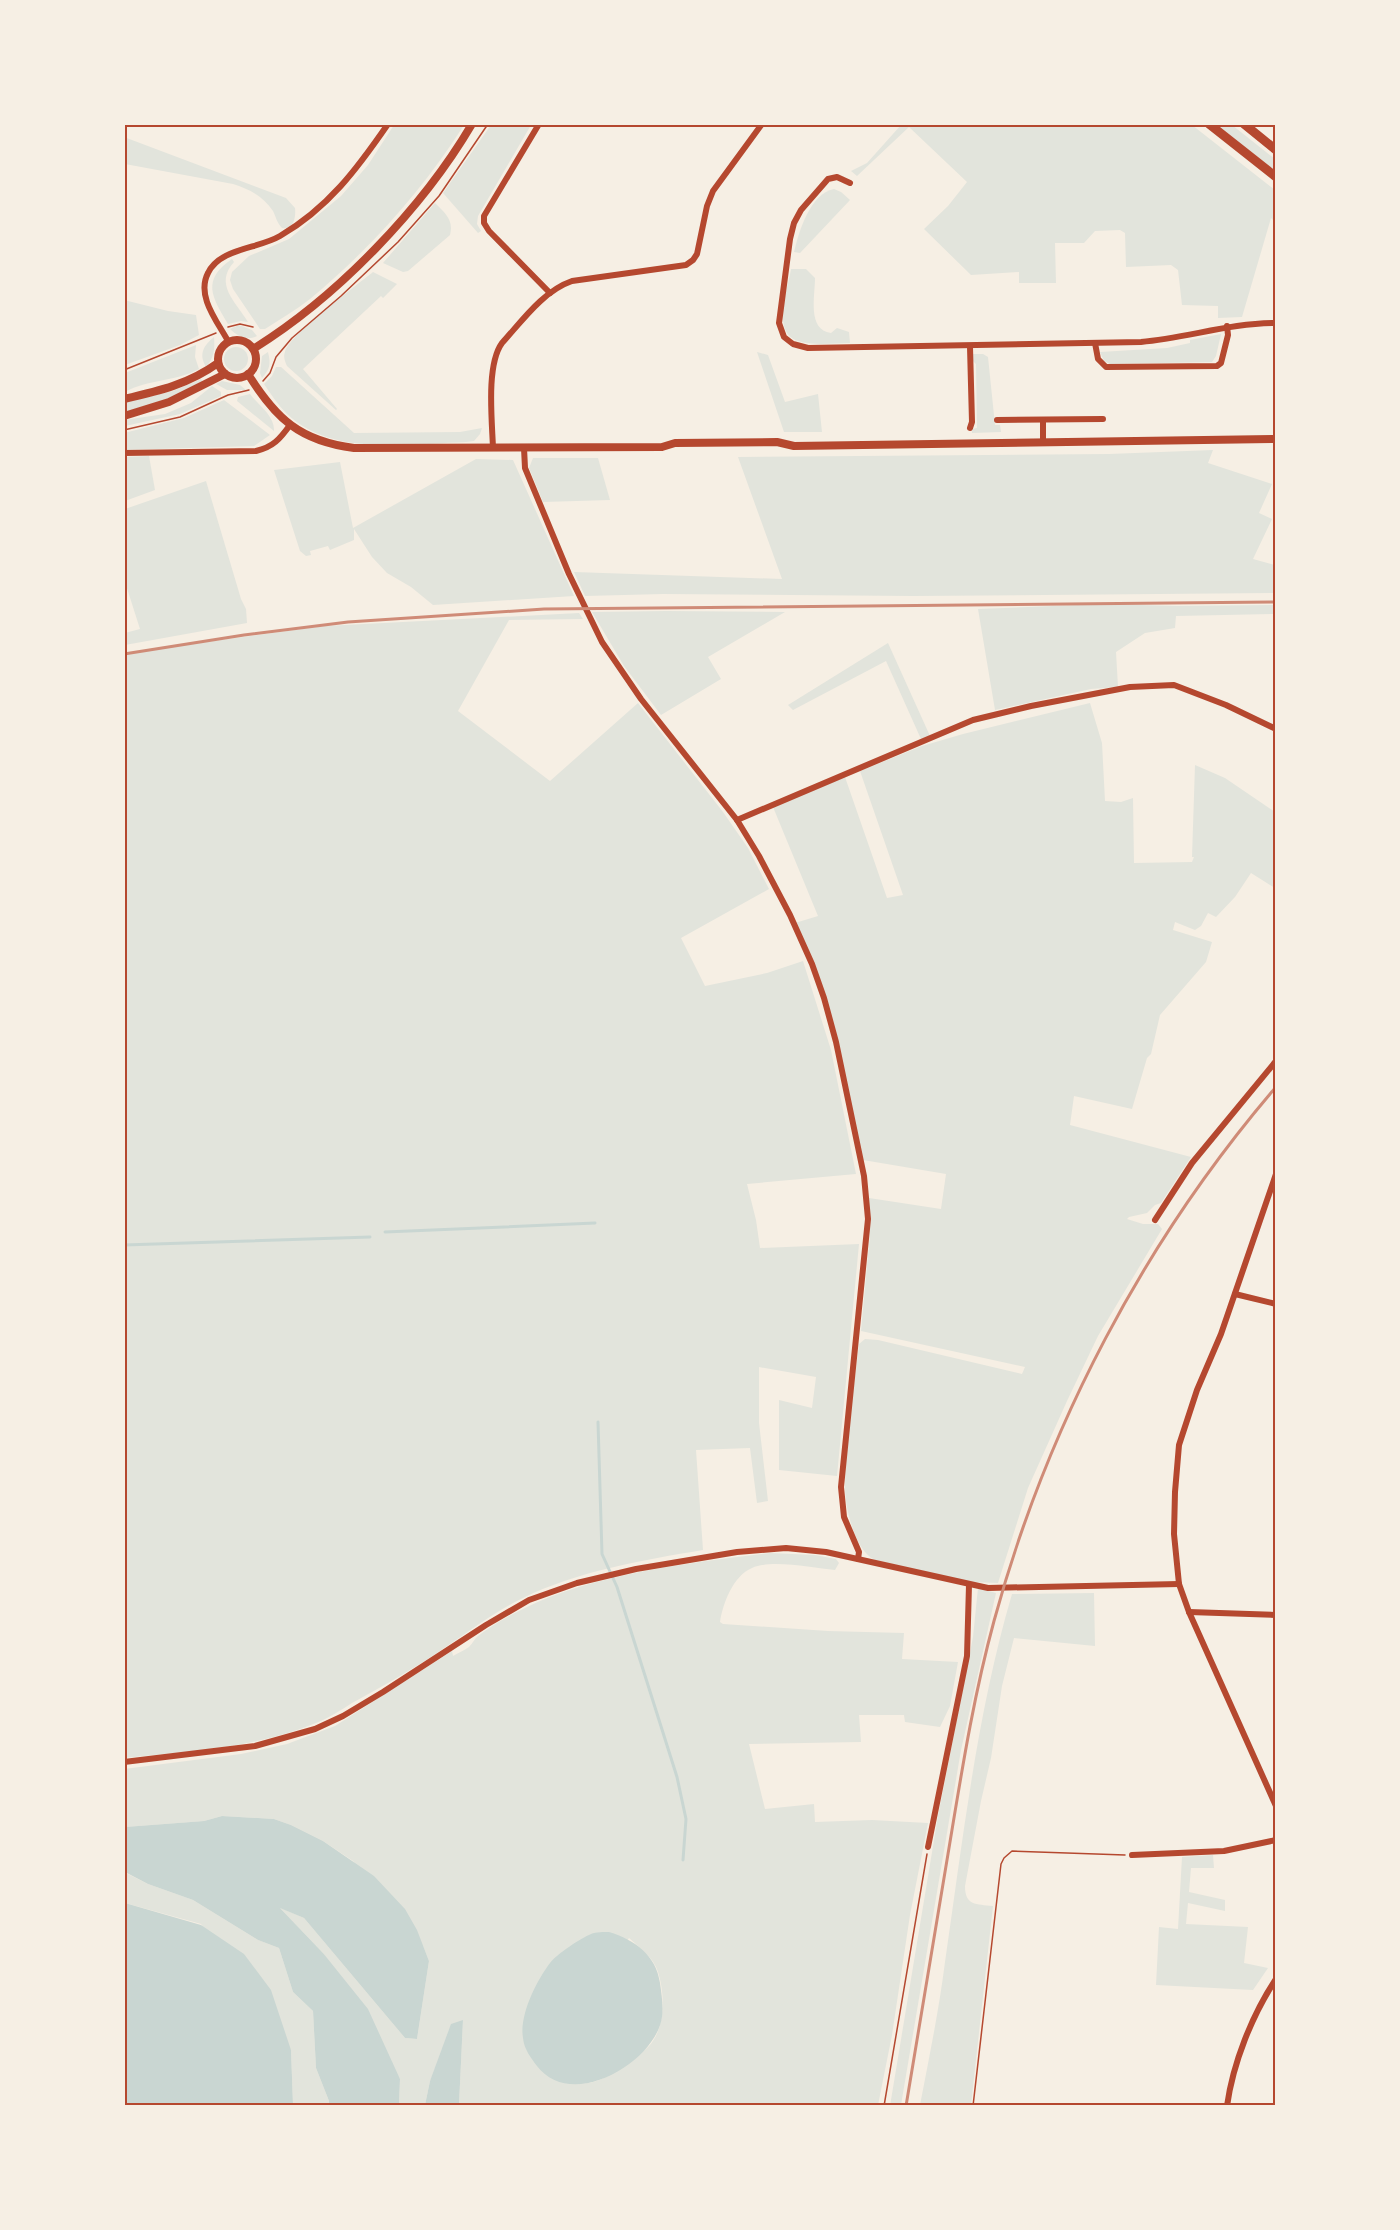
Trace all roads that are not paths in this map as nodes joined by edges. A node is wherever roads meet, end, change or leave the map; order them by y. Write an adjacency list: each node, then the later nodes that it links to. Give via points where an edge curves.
1 (388, 124): 13 (street, via 334,196 282,235 221,258 208,272 204,284 206,300)
2 (472, 124): 16 (main road, via 435,180 384,238 318,302)
3 (539, 124): 10 (street, via 484,216 484,223)
4 (762, 124): 10 (street, via 713,191 693,261 572,281)
5 (1209, 124): 8 (main road)
6 (1244, 124): 7 (main road)
7 (1275, 150)
8 (1275, 177)
9 (850, 183): 15 (street, via 837,177 828,179 794,223 779,323 784,336 808,348)
10 (550, 293): 29 (street, via 502,343 494,358)
11 (1275, 322): 12 (street)
12 (1227, 326): 14 (street, via 1166,340); 14 (street, via 1228,335 1217,366 1106,367 1098,359)
13 (228, 341): 16 (main road, via 242,340); 17 (main road, via 219,350)
14 (1095, 343): 15 (street)
15 (970, 347): 26 (street)
16 (253, 348): 19 (main road, via 256,363)
17 (218, 363): 18 (main road); 20 (main road, via 182,384)
18 (225, 374): 19 (main road, via 236,378); 21 (main road, via 169,402)
19 (248, 374): 25 (street)
20 (124, 399)
21 (124, 416)
22 (1103, 419): 24 (street)
23 (998, 420): 24 (street)
24 (1043, 420): 28 (street)
25 (290, 425): 29 (street, via 308,437 354,448); 31 (street, via 278,442 256,451)
26 (970, 428)
27 (1275, 439): 28 (street)
28 (1043, 442): 30 (street, via 794,446 777,442 675,443 662,447)
29 (493, 448): 30 (street)
30 (525, 448): 33 (street, via 525,468 602,642 641,699)
31 (124, 453)
32 (1275, 729): 33 (street, via 1174,685 1131,687 973,720)
33 (737, 820): 39 (street, via 790,915 824,998 864,1176 867,1220 841,1487 844,1518 859,1552)
34 (1275, 1061): 36 (street, via 1192,1163)
35 (1275, 1173): 37 (street)
36 (1155, 1220)
37 (1235, 1294): 38 (street); 40 (street, via 1179,1445 1174,1523)
38 (1275, 1304)
39 (858, 1559): 41 (street); 44 (street, via 786,1548 577,1582 506,1612 383,1692 315,1729 255,1746)
40 (1179, 1584): 41 (street, via 1025,1589); 42 (street)
41 (969, 1585): 47 (street, via 967,1656)
42 (1189, 1612): 43 (street); 45 (street)
43 (1275, 1615)
44 (124, 1762)
45 (1275, 1806)
46 (1275, 1839): 48 (street, via 1224,1851)
47 (928, 1847)
48 (1132, 1855)
49 (1275, 1979): 50 (street, via 1245,2038)
50 (1227, 2106)

